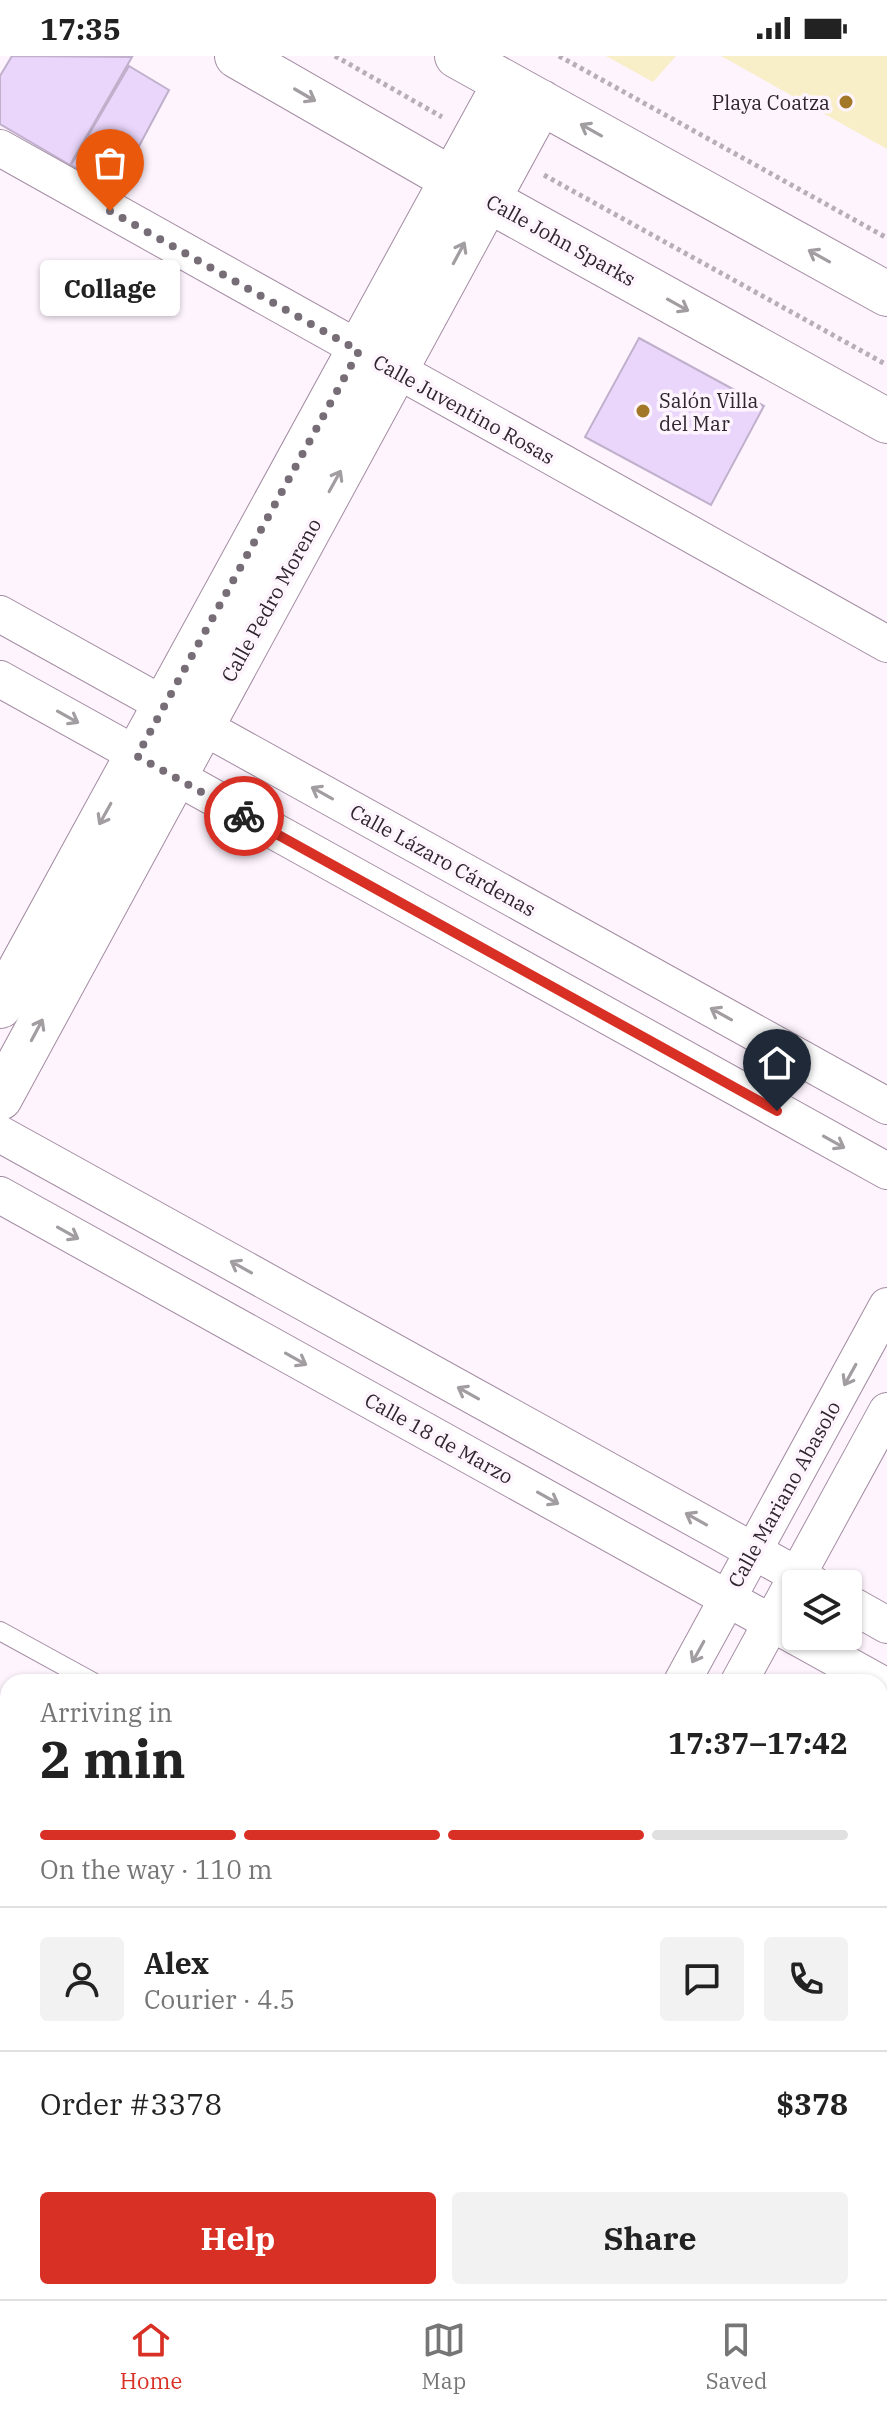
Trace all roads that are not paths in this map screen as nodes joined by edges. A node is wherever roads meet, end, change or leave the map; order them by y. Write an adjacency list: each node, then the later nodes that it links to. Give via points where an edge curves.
1 (237, 56): 5 (main road, Calle John Sparks, one-way to 5)
2 (457, 56): 3 (main road)
3 (523, 93): 5 (main road, Calle Pedro Moreno); 6 (main road, one-way to 3)
4 (0, 148): 7 (street, Calle Juventino Rosas)
5 (470, 190): 7 (main road, Calle Pedro Moreno); 8 (main road, Calle John Sparks, one-way to 8)
6 (887, 294)
7 (377, 361): 10 (street, Calle Juventino Rosas); 12 (main road, Calle Pedro Moreno); 13 (main road, Calle Pedro Moreno, one-way to 7)
8 (887, 421)
9 (0, 614): 12 (street, Calle Lázaro Cárdenas)
10 (887, 644)
11 (0, 679): 14 (street, one-way to 14)
12 (164, 706): 13 (street, Calle Lázaro Cárdenas); 14 (main road, Calle Pedro Moreno)
13 (202, 727): 15 (main road, Calle Pedro Moreno); 18 (street, Calle Lázaro Cárdenas, one-way to 13)
14 (137, 756): 15 (street); 16 (main road, Calle Pedro Moreno, one-way to 16)
15 (174, 777): 17 (main road, Calle Pedro Moreno, one-way to 15); 20 (street, one-way to 20)
16 (0, 1006)
17 (0, 1098)
18 (887, 1106)
19 (0, 1134): 24 (street, one-way to 19)
20 (887, 1171)
21 (0, 1195): 27 (street, Calle 18 de Marzo, one-way to 27)
22 (887, 1306): 24 (street, Calle Mariano Abasolo, one-way to 24)
23 (887, 1411): 26 (street)
24 (753, 1551): 25 (street); 27 (street, Calle Mariano Abasolo)
25 (787, 1570)
26 (810, 1570)
27 (728, 1598): 30 (street, Calle 18 de Marzo); 34 (street, Calle Mariano Abasolo, one-way to 34)
28 (782, 1609): 30 (street)
29 (862, 1611): 31 (street)
30 (771, 1623): 35 (street); 36 (street, Calle 18 de Marzo)
31 (887, 1625)
32 (0, 1631): 33 (lane)
33 (78, 1674)
34 (686, 1674)
35 (743, 1674)
36 (864, 1674)

